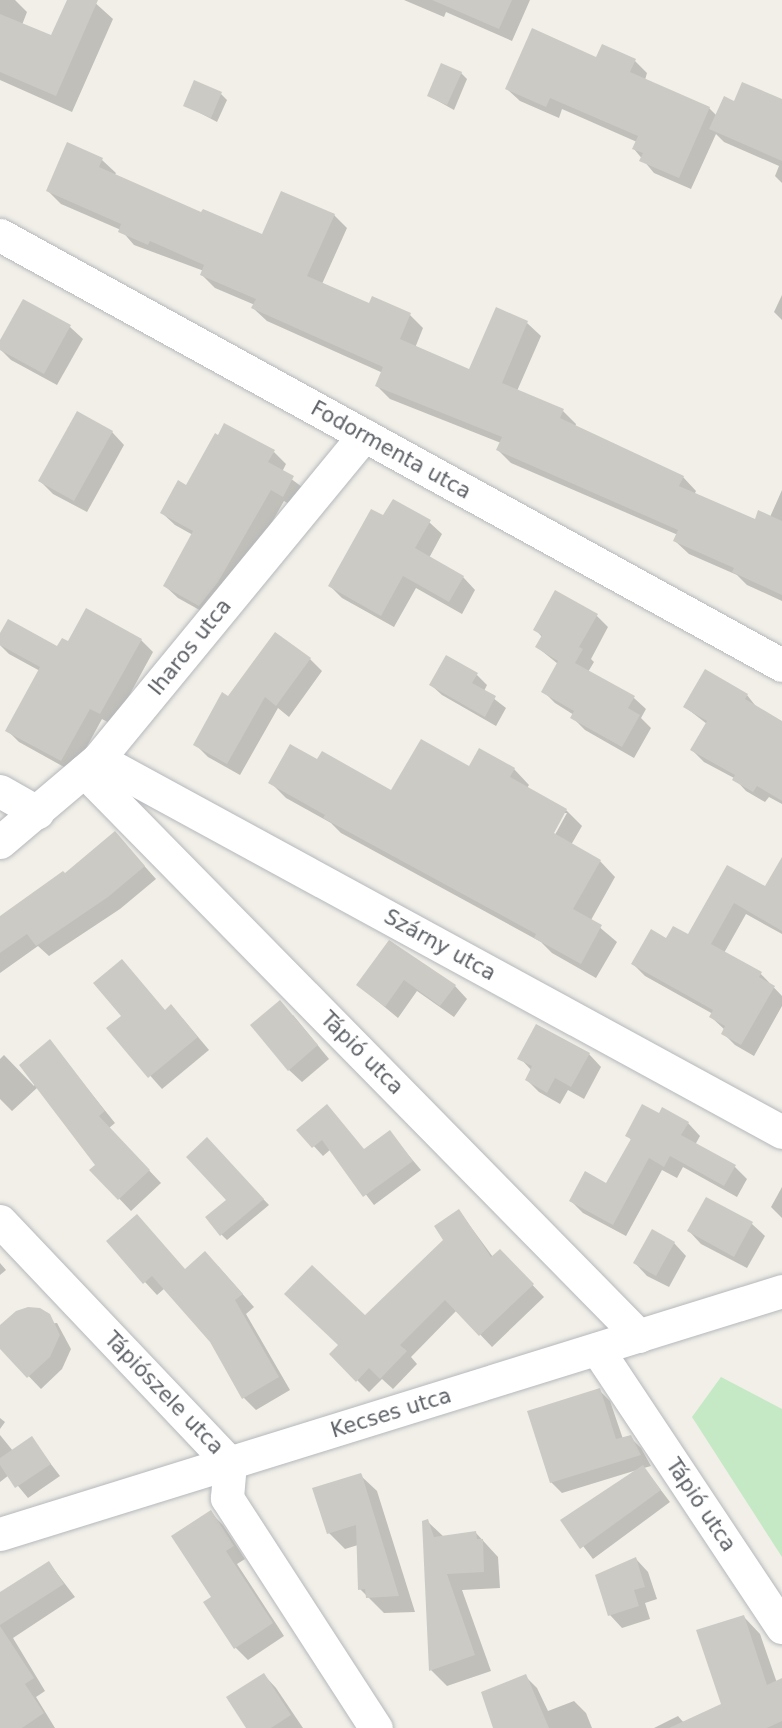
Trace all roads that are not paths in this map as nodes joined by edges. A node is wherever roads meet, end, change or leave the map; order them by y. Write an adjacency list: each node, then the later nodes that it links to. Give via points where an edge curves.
1 (0, 235): 2 (street, Fodormenta utca)
2 (364, 435): 3 (street, Fodormenta utca); 4 (street, Iharos utca)
3 (782, 665)
4 (91, 765): 6 (street, Iharos utca); 8 (street, Szárny utca); 11 (street, Tápió utca)
5 (0, 791): 6 (street)
6 (37, 812): 7 (street, Iharos utca)
7 (0, 842)
8 (782, 1132)
9 (0, 1221): 13 (street, Tápiószele utca)
10 (782, 1292): 11 (street, Kecses utca)
11 (639, 1336): 12 (street, Kecses utca)
12 (597, 1349): 13 (street, Kecses utca); 15 (street, Tápió utca)
13 (230, 1463): 14 (street, Kecses utca); 16 (street, Tápiószele utca, via 227,1498)
14 (0, 1534)
15 (782, 1627)
16 (376, 1728)

